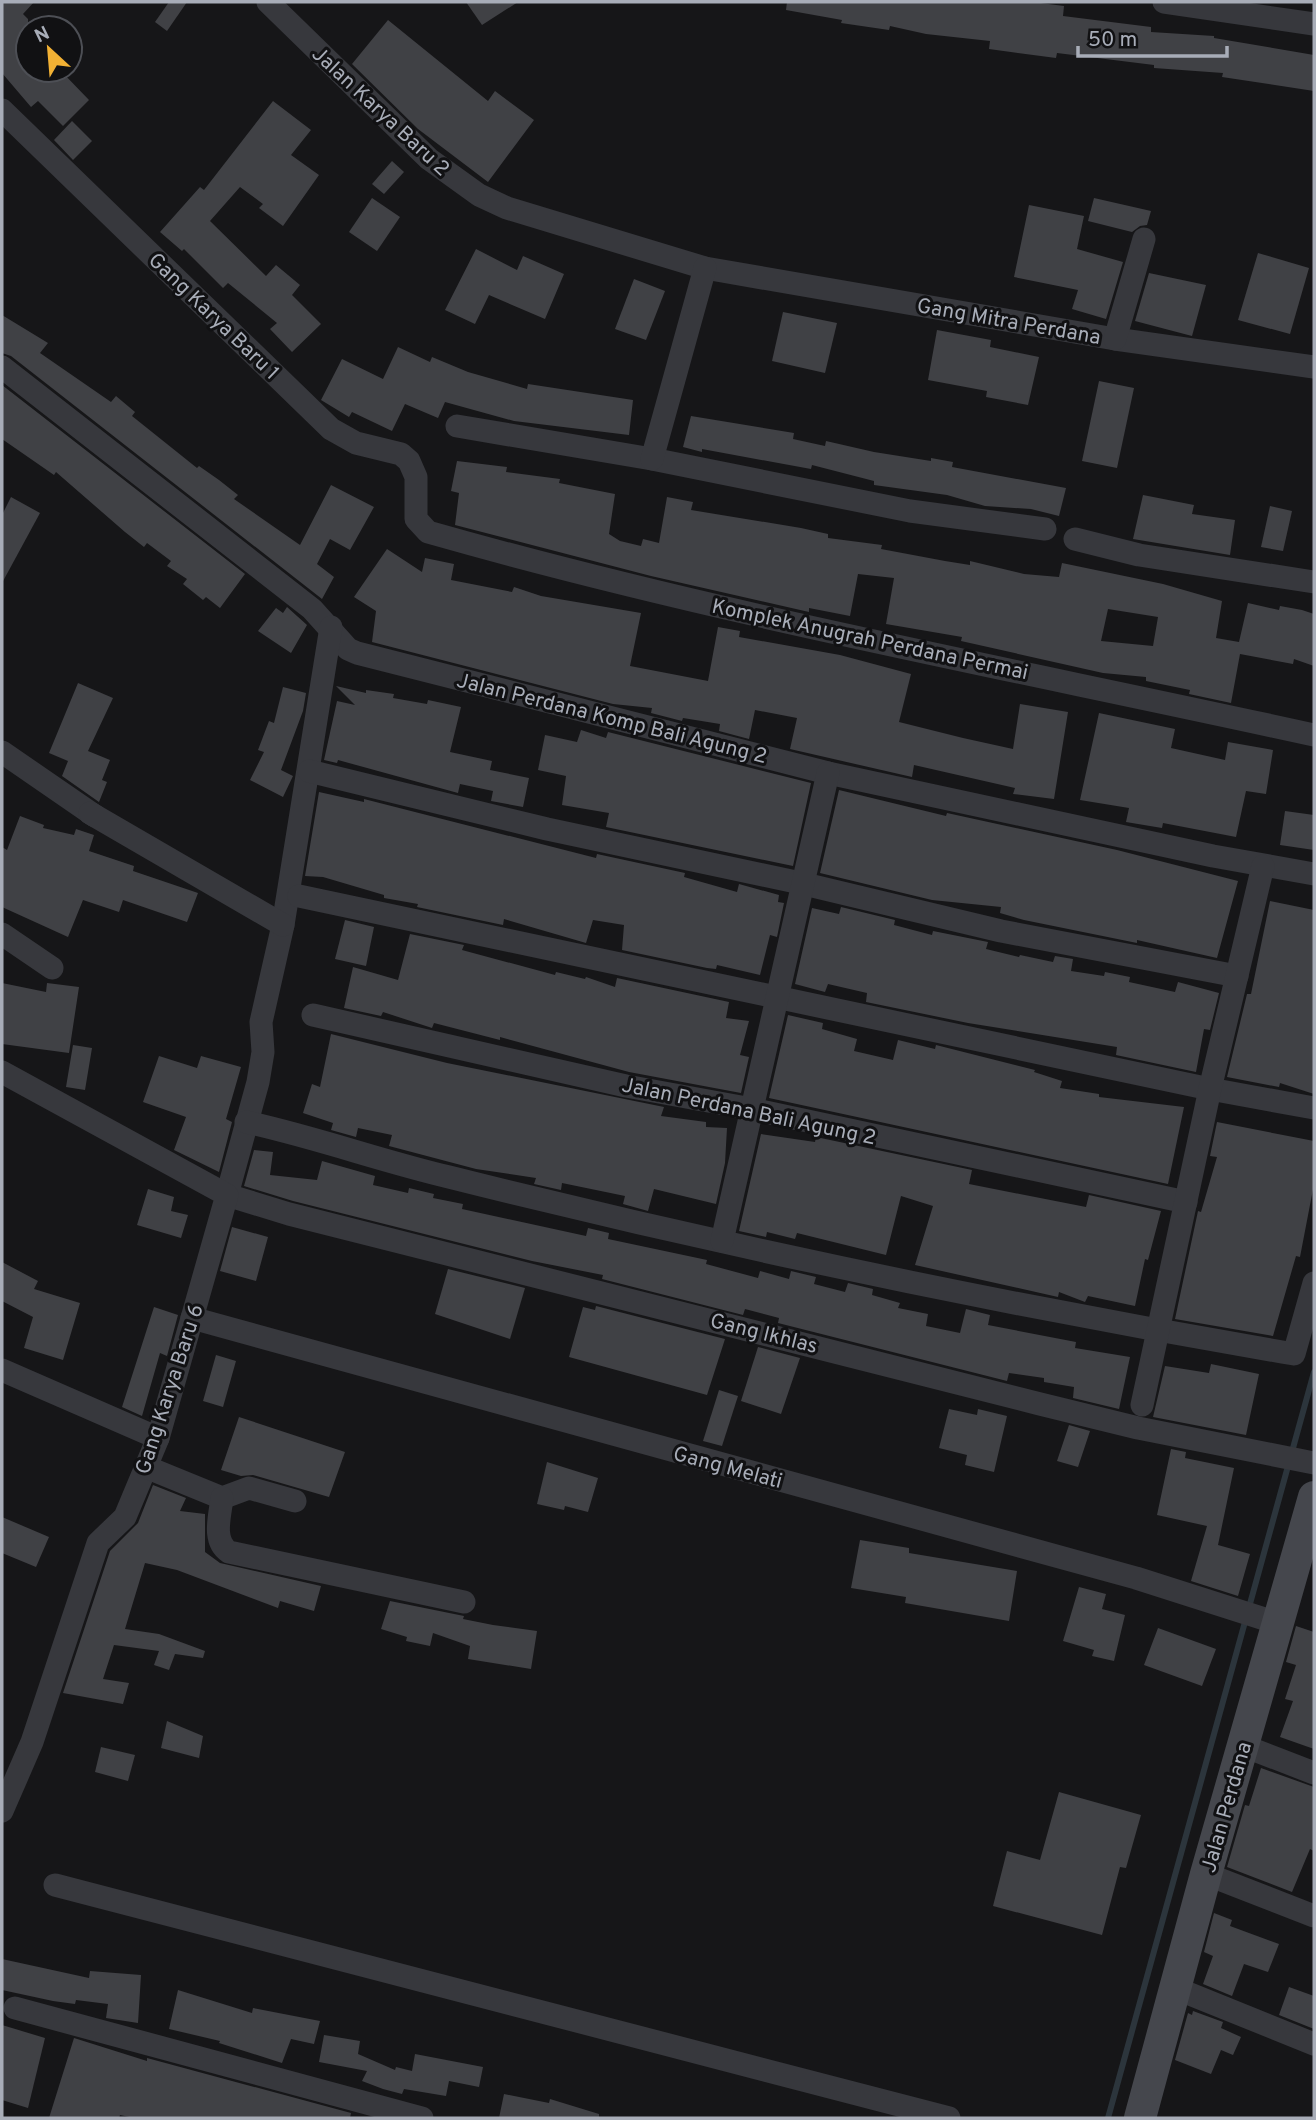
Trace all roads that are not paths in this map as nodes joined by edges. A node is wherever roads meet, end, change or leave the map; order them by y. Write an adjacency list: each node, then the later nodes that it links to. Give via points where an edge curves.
1 (268, 2): 6 (street, Jalan Karya Baru 2, via 429,159 479,195 507,208)
2 (1164, 2): 3 (street)
3 (1314, 24)
4 (2, 110): 13 (street, Gang Karya Baru 1, via 331,429 409,461 416,477 418,524)
5 (1144, 239): 7 (street)
6 (705, 268): 7 (street, Gang Mitra Perdana); 11 (street)
7 (1115, 339): 9 (street, Gang Mitra Perdana)
8 (2, 367): 16 (street, Jalan Perdana Komp Bali Agung 2)
9 (1314, 367)
10 (457, 426): 11 (street)
11 (652, 459): 12 (street, via 910,511)
12 (1045, 529)
13 (428, 532): 17 (street, Komplek Anugrah Perdana Permai, via 722,609)
14 (1075, 539): 15 (street, via 1139,555)
15 (1314, 582)
16 (331, 627): 19 (street, Gang Karya Baru 6); 20 (street, Jalan Perdana Komp Bali Agung 2, via 348,649 357,653)
17 (1314, 735)
18 (2, 752): 25 (street, via 92,814)
19 (309, 771): 23 (street, via 547,829); 25 (street, Gang Karya Baru 6)
20 (828, 773): 21 (street, Jalan Perdana Komp Bali Agung 2); 23 (street)
21 (1263, 866): 22 (street, Jalan Perdana Komp Bali Agung 2); 28 (street)
22 (1314, 874)
23 (805, 884): 28 (street, via 1001,931); 29 (street)
24 (299, 896): 29 (street)
25 (283, 925): 35 (street, Gang Karya Baru 6, via 261,1022 263,1052)
26 (2, 934): 27 (street)
27 (52, 968)
28 (1237, 976): 32 (street)
29 (778, 997): 32 (street); 34 (street)
30 (313, 1015): 34 (street, Jalan Perdana Bali Agung 2)
31 (2, 1072): 36 (street)
32 (1210, 1089): 33 (street); 37 (street)
33 (1314, 1108)
34 (752, 1110): 37 (street, Jalan Perdana Bali Agung 2); 38 (street)
35 (250, 1123): 36 (street, Gang Karya Baru 6); 38 (street, via 447,1177)
36 (227, 1195): 40 (street, Gang Karya Baru 6); 46 (street, Gang Ikhlas, via 1040,1404)
37 (1186, 1202): 41 (street)
38 (722, 1241): 41 (street)
39 (1314, 1283): 42 (street)
40 (192, 1318): 45 (street, Gang Karya Baru 6); 53 (street, Gang Melati, via 1136,1578)
41 (1158, 1331): 42 (street); 44 (street)
42 (1303, 1356)
43 (2, 1370): 45 (street)
44 (1142, 1405)
45 (158, 1438): 47 (street, Gang Karya Baru 6)
46 (1309, 1462)
47 (146, 1467): 49 (street); 56 (street, Gang Karya Baru 6, via 125,1517 98,1543 32,1742)
48 (1314, 1497): 51 (street, Jalan Perdana)
49 (222, 1498): 50 (street, via 249,1488); 52 (street, via 218,1535 229,1552)
50 (295, 1501)
51 (1307, 1550): 53 (street, Jalan Perdana)
52 (464, 1601)
53 (1271, 1621): 54 (street, Jalan Perdana)
54 (1244, 1746): 55 (street); 57 (street, Jalan Perdana)
55 (1314, 1773)
56 (2, 1811)
57 (1206, 1874): 59 (street); 60 (street, Jalan Perdana)
58 (55, 1885): 64 (street)
59 (1314, 1916)
60 (1175, 1988): 62 (street); 65 (street, Jalan Perdana)
61 (15, 2008): 63 (street)
62 (1314, 2044)
63 (422, 2118)
64 (949, 2118)
65 (1140, 2118)

